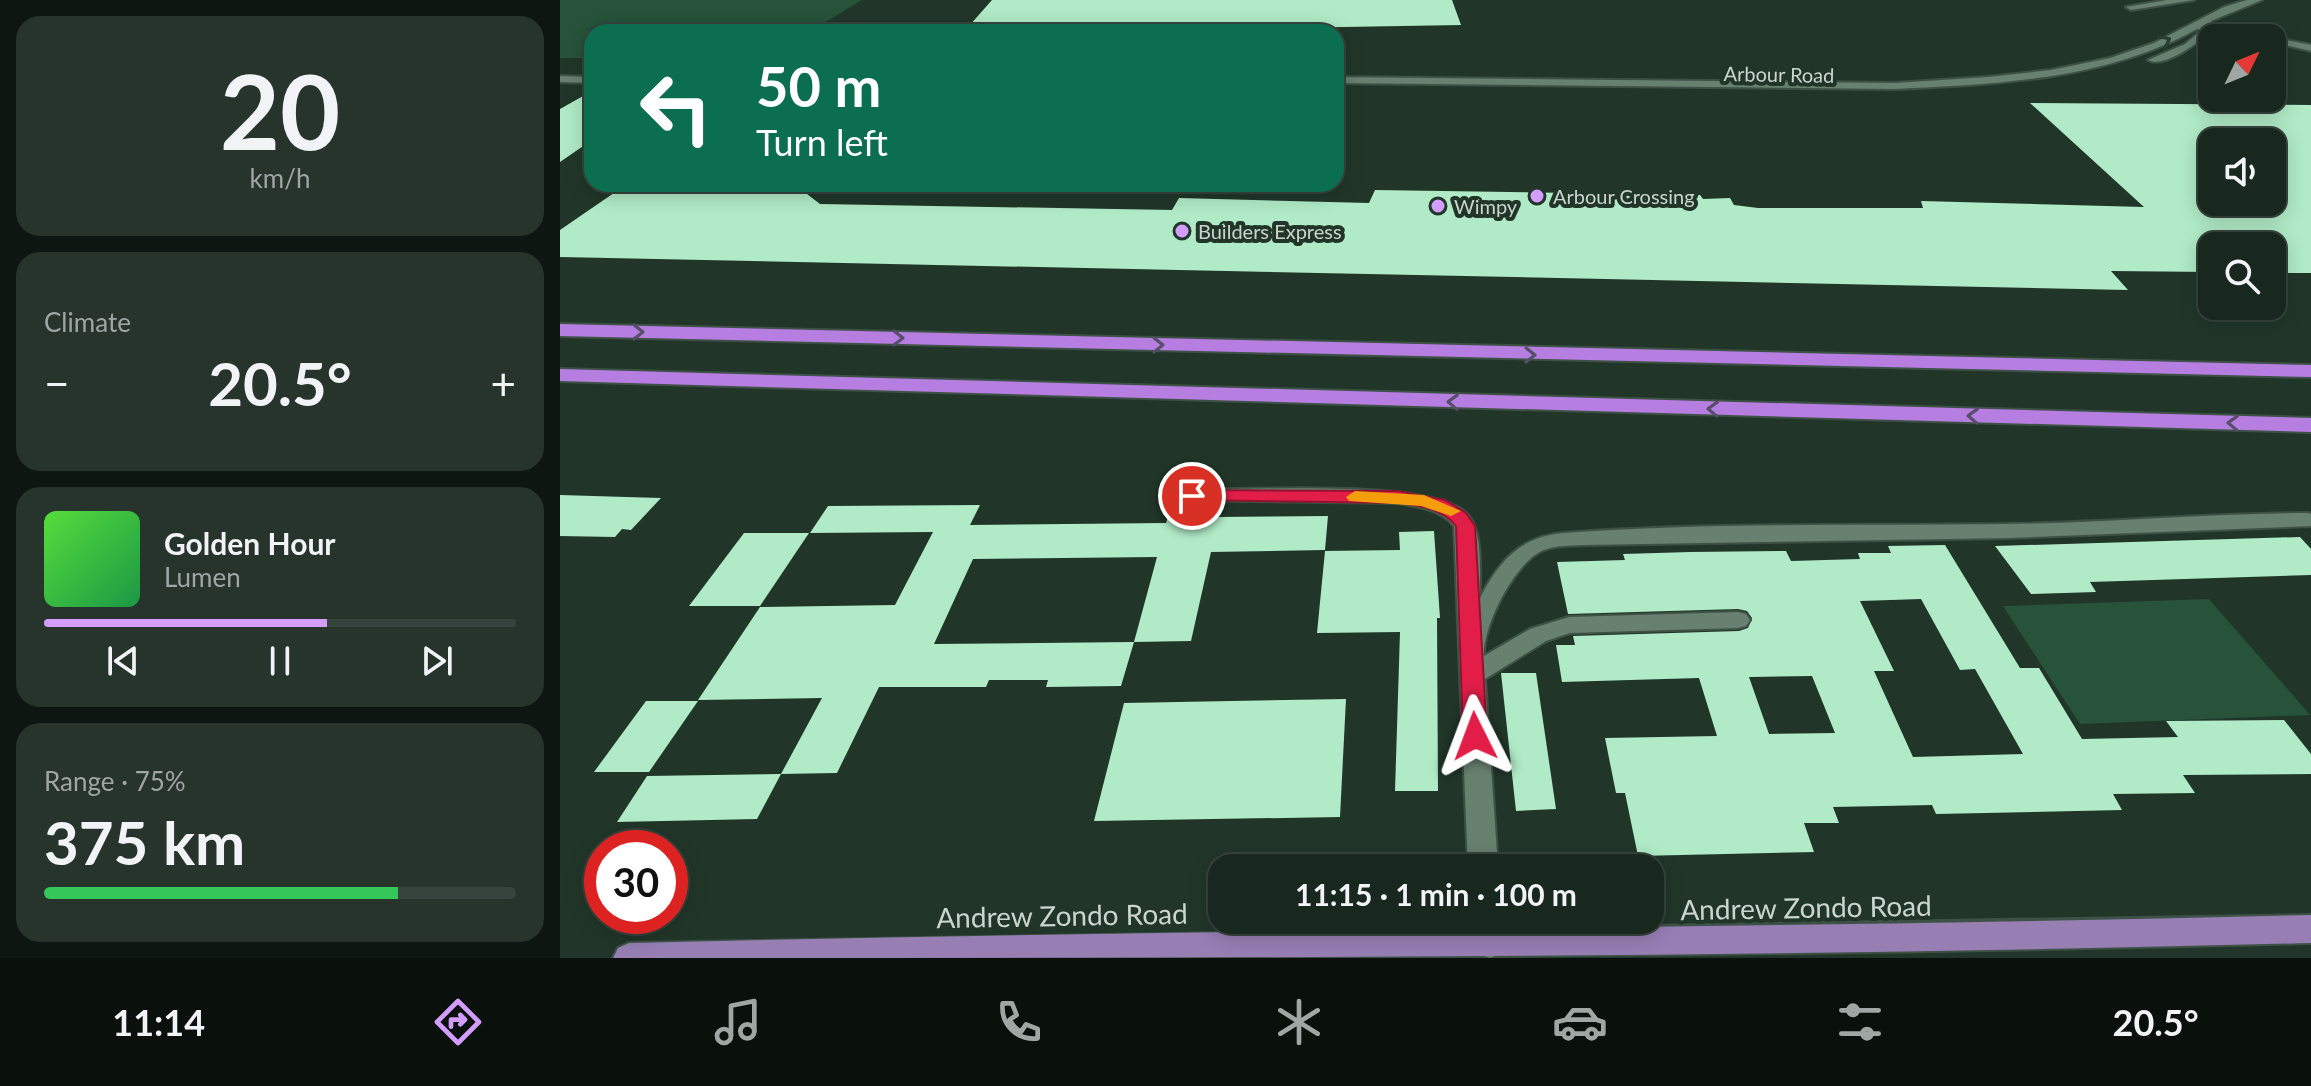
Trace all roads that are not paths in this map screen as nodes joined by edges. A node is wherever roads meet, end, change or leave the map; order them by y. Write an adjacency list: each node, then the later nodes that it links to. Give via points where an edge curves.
1 (2190, 0): 3 (street)
2 (2258, 0): 4 (street, Arbour Road, via 2221,10)
3 (2131, 7)
4 (2210, 24)
5 (2198, 25): 16 (street, Arbour Road, one-way to 5, via 1933,84 2115,59)
6 (2198, 37): 9 (street, Arbour Road)
7 (2286, 43): 11 (street)
8 (2198, 45): 9 (street)
9 (2189, 46): 17 (street, Arbour Road, via 2111,71 1991,90)
10 (2286, 48): 11 (street)
11 (2311, 50)
12 (560, 73): 13 (street)
13 (584, 73)
14 (560, 79): 15 (street)
15 (584, 80)
16 (1344, 80)
17 (1344, 89)
18 (560, 330): 19 (highway, one-way to 19)
19 (2311, 371)
20 (560, 375): 21 (highway, one-way to 20)
21 (2311, 425)
22 (1192, 496): 25 (street, via 1398,497 1449,509 1465,526)
23 (2308, 520): 25 (street, via 1541,543 1510,569)
24 (1738, 620): 26 (street, via 1569,625 1538,635)
25 (1471, 643): 26 (street)
26 (1472, 675): 27 (street)
27 (1482, 854)
28 (2311, 929): 30 (main road, Andrew Zondo Road, via 1927,939)
29 (1427, 934): 31 (main road, Andrew Zondo Road)
30 (1613, 934)
31 (629, 958)

